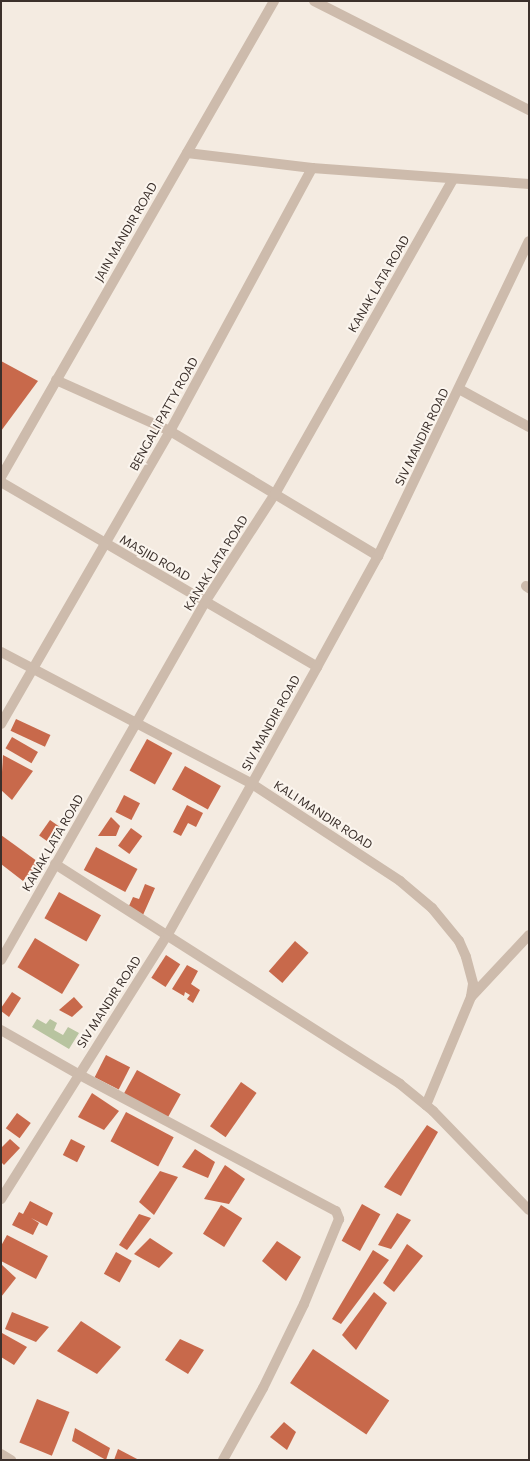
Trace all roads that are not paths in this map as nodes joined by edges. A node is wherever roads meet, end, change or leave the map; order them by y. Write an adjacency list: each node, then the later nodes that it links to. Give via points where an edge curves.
1 (274, 1): 4 (street, JAIN MANDIR ROAD)
2 (314, 1): 3 (street)
3 (529, 110)
4 (187, 153): 5 (street); 9 (street, JAIN MANDIR ROAD)
5 (312, 168): 6 (street); 12 (street, BENGALI PATTY ROAD)
6 (453, 180): 7 (street); 15 (street, KANAK LATA ROAD)
7 (529, 184)
8 (528, 245): 10 (street, SIV MANDIR ROAD)
9 (56, 380): 12 (street); 13 (street, JAIN MANDIR ROAD)
10 (460, 389): 11 (street); 17 (street, SIV MANDIR ROAD)
11 (529, 427)
12 (170, 431): 15 (street); 16 (street, BENGALI PATTY ROAD)
13 (1, 477)
14 (1, 482): 16 (street, MASJID ROAD)
15 (275, 494): 17 (street); 18 (street, KANAK LATA ROAD)
16 (104, 544): 18 (street, MASJID ROAD); 21 (street, BENGALI PATTY ROAD)
17 (378, 556): 20 (street, SIV MANDIR ROAD)
18 (205, 602): 20 (street, MASJID ROAD); 22 (street, KANAK LATA ROAD)
19 (1, 652): 21 (street, KALI MANDIR ROAD)
20 (317, 667): 24 (street, SIV MANDIR ROAD)
21 (31, 668): 22 (street, KALI MANDIR ROAD); 23 (street, BENGALI PATTY ROAD)
22 (138, 722): 24 (street, KALI MANDIR ROAD); 25 (street, KANAK LATA ROAD)
23 (1, 724)
24 (252, 784): 26 (street, SIV MANDIR ROAD); 29 (street, KALI MANDIR ROAD, via 400,881 432,908 458,941 466,957 473,984)
25 (56, 864): 26 (street); 28 (street, KANAK LATA ROAD)
26 (168, 934): 31 (street, SIV MANDIR ROAD); 32 (street, via 400,1084)
27 (529, 935): 29 (street)
28 (1, 960)
29 (471, 997): 32 (street, KALI MANDIR ROAD)
30 (1, 1030): 31 (street)
31 (78, 1074): 33 (street, SIV MANDIR ROAD); 37 (street, via 336,1210 339,1219 304,1304 263,1388)
32 (426, 1106): 34 (street)
33 (1, 1199)
34 (529, 1210)
35 (1, 1454): 36 (street)
36 (11, 1460)
37 (223, 1460)

